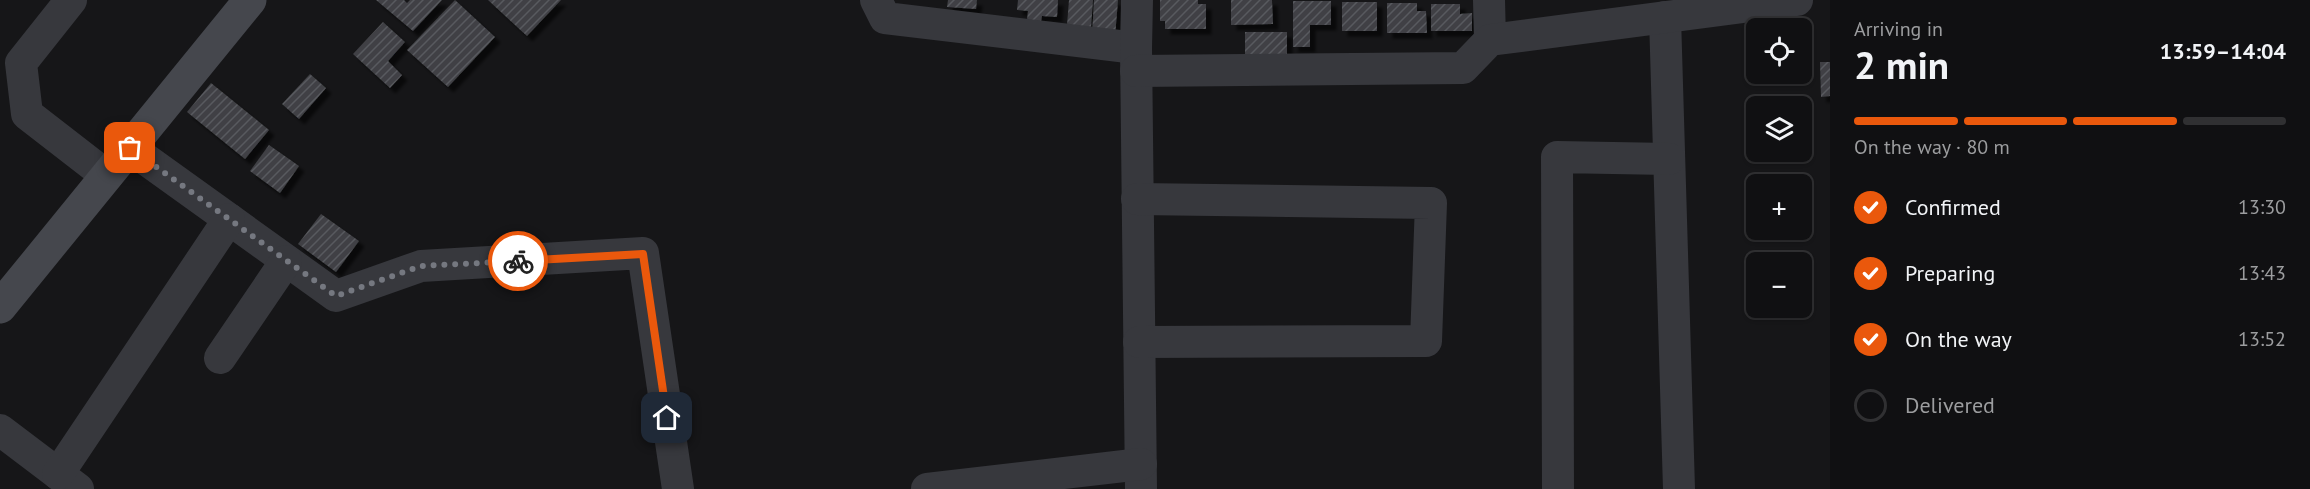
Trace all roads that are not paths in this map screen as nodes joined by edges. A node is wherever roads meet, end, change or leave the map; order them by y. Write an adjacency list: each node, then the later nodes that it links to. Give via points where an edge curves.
1 (70, 0): 12 (street, via 21,63 27,114)
2 (250, 0): 10 (street)
3 (876, 0): 9 (street, via 885,18)
4 (1137, 0): 9 (street)
5 (1489, 0): 8 (street)
6 (1797, 0): 7 (street)
7 (1665, 17): 8 (street); 11 (street)
8 (1490, 40): 9 (street, via 1463,68)
9 (1136, 59): 13 (street)
10 (130, 148): 12 (street); 14 (street)
11 (1669, 159): 24 (street, via 1557,157); 25 (street)
12 (107, 176): 16 (street)
13 (1137, 199): 17 (street); 17 (street, via 1431,203 1426,341)
14 (229, 219): 15 (street); 21 (street)
15 (286, 261): 18 (street); 22 (street, via 336,296 421,266 643,254)
16 (0, 307)
17 (1139, 342): 20 (street)
18 (220, 358)
19 (0, 430): 21 (street)
20 (1141, 476): 23 (street)
21 (68, 482)
22 (678, 489)
23 (927, 489)
24 (1558, 489)
25 (1678, 489)

